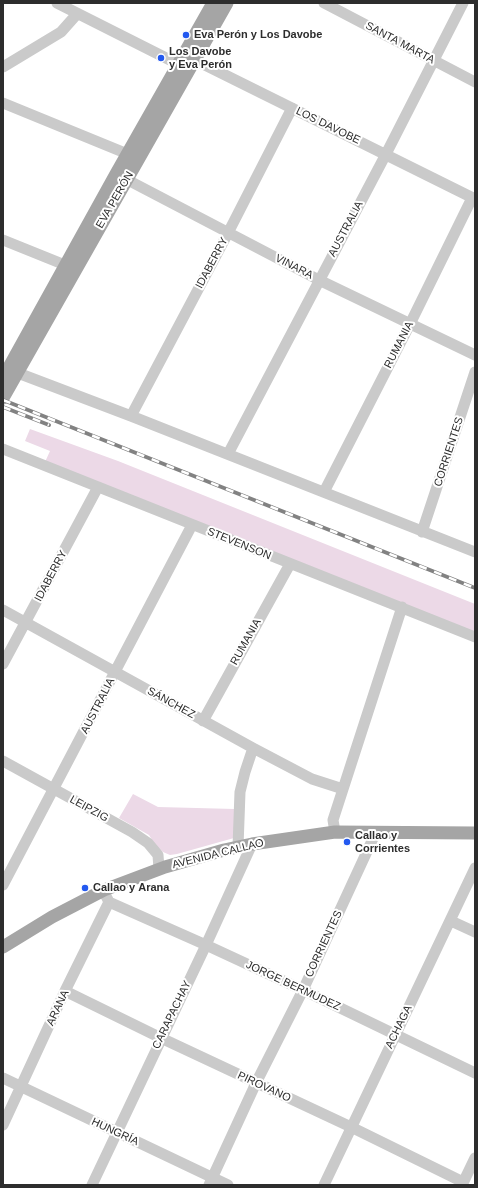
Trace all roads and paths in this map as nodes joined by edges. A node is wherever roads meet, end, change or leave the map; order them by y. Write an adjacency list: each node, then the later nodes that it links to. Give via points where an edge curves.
1 (57, 3): 6 (street, LOS DAVOBE)
2 (213, 3): 8 (main road, EVA PERÓN)
3 (227, 3): 9 (main road, EVA PERÓN)
4 (324, 3): 7 (street, SANTA MARTA)
5 (463, 3): 7 (street, AUSTRALIA)
6 (77, 14): 8 (street, LOS DAVOBE, via 170,60); 10 (street, via 60,32)
7 (434, 61): 11 (street, SANTA MARTA); 14 (street, AUSTRALIA)
8 (179, 62): 9 (street, LOS DAVOBE); 15 (main road, EVA PERÓN)
9 (194, 62): 13 (street, LOS DAVOBE, via 203,64); 15 (main road, EVA PERÓN)
10 (3, 67)
11 (475, 82)
12 (3, 103): 15 (street)
13 (292, 108): 14 (street, LOS DAVOBE); 18 (street, IDABERRY)
14 (386, 154): 17 (street, LOS DAVOBE); 21 (street, AUSTRALIA)
15 (133, 156): 16 (main road, EVA PERÓN)
16 (121, 177): 18 (street, VINARA); 20 (main road, EVA PERÓN); 24 (main road, EVA PERÓN)
17 (473, 199): 22 (street, RUMANIA)
18 (228, 233): 21 (street, VINARA); 27 (street, IDABERRY)
19 (3, 240): 20 (street)
20 (65, 265): 24 (main road, EVA PERÓN)
21 (319, 280): 22 (street, VINARA); 29 (street, AUSTRALIA)
22 (410, 324): 23 (street, VINARA); 31 (street, RUMANIA)
23 (475, 355)
24 (8, 371): 26 (main road, EVA PERÓN); 27 (street)
25 (475, 372): 33 (street, CORRIENTES)
26 (3, 398)
27 (131, 416): 29 (street)
28 (3, 449): 30 (street, STEVENSON)
29 (228, 454): 31 (street)
30 (98, 487): 32 (street, STEVENSON); 38 (street, IDABERRY)
31 (324, 492): 33 (street)
32 (192, 526): 35 (street, STEVENSON); 41 (street, AUSTRALIA)
33 (422, 532): 34 (street)
34 (475, 552)
35 (290, 564): 36 (street, STEVENSON); 42 (street, RUMANIA)
36 (402, 608): 39 (street, STEVENSON); 46 (street)
37 (3, 610): 38 (street, SÁNCHEZ)
38 (25, 622): 40 (street, IDABERRY); 41 (street, SÁNCHEZ)
39 (475, 637)
40 (3, 664)
41 (115, 671): 42 (street, SÁNCHEZ); 45 (street, AUSTRALIA)
42 (203, 721): 43 (street, SÁNCHEZ)
43 (253, 748): 46 (street, SÁNCHEZ, via 312,779); 51 (street, via 240,792)
44 (3, 761): 45 (street, LEIPZIG)
45 (54, 789): 53 (street, LEIPZIG, via 148,843 158,855); 54 (street, AUSTRALIA)
46 (343, 789): 47 (street, via 333,820)
47 (335, 832): 48 (main road, AVENIDA CALLAO); 50 (main road, AVENIDA CALLAO)
48 (376, 832): 49 (main road, AVENIDA CALLAO); 60 (street, CORRIENTES)
49 (475, 833)
50 (252, 844): 51 (main road, AVENIDA CALLAO); 58 (street, CARAPACHAY)
51 (238, 847): 53 (main road, AVENIDA CALLAO)
52 (475, 868): 56 (street, ACHAGA)
53 (159, 869): 55 (main road, AVENIDA CALLAO)
54 (3, 885)
55 (106, 896): 58 (street, JORGE BERMUDEZ); 59 (main road, AVENIDA CALLAO, via 52,917); 61 (street, ARANA)
56 (451, 921): 57 (street); 62 (street, ACHAGA)
57 (475, 932)
58 (206, 945): 60 (street, JORGE BERMUDEZ); 63 (street, CARAPACHAY)
59 (3, 947)
60 (302, 990): 62 (street, JORGE BERMUDEZ); 66 (street, CORRIENTES)
61 (65, 991): 63 (street, PIROVANO); 67 (street, ARANA)
62 (395, 1036): 64 (street, JORGE BERMUDEZ); 69 (street, ACHAGA)
63 (161, 1038): 66 (street, PIROVANO); 70 (street, CARAPACHAY)
64 (475, 1073)
65 (3, 1078): 67 (street, HUNGRÍA)
66 (256, 1083): 69 (street, PIROVANO); 72 (street, CORRIENTES)
67 (21, 1087): 68 (street, ARANA); 70 (street, HUNGRÍA)
68 (3, 1125)
69 (351, 1127): 73 (street, PIROVANO); 76 (street, ACHAGA)
70 (116, 1133): 72 (street, HUNGRÍA); 74 (street, CARAPACHAY)
71 (475, 1158): 73 (street)
72 (210, 1181): 75 (street, HUNGRÍA)
73 (462, 1183)
74 (92, 1185)
75 (228, 1185)
76 (324, 1185)

